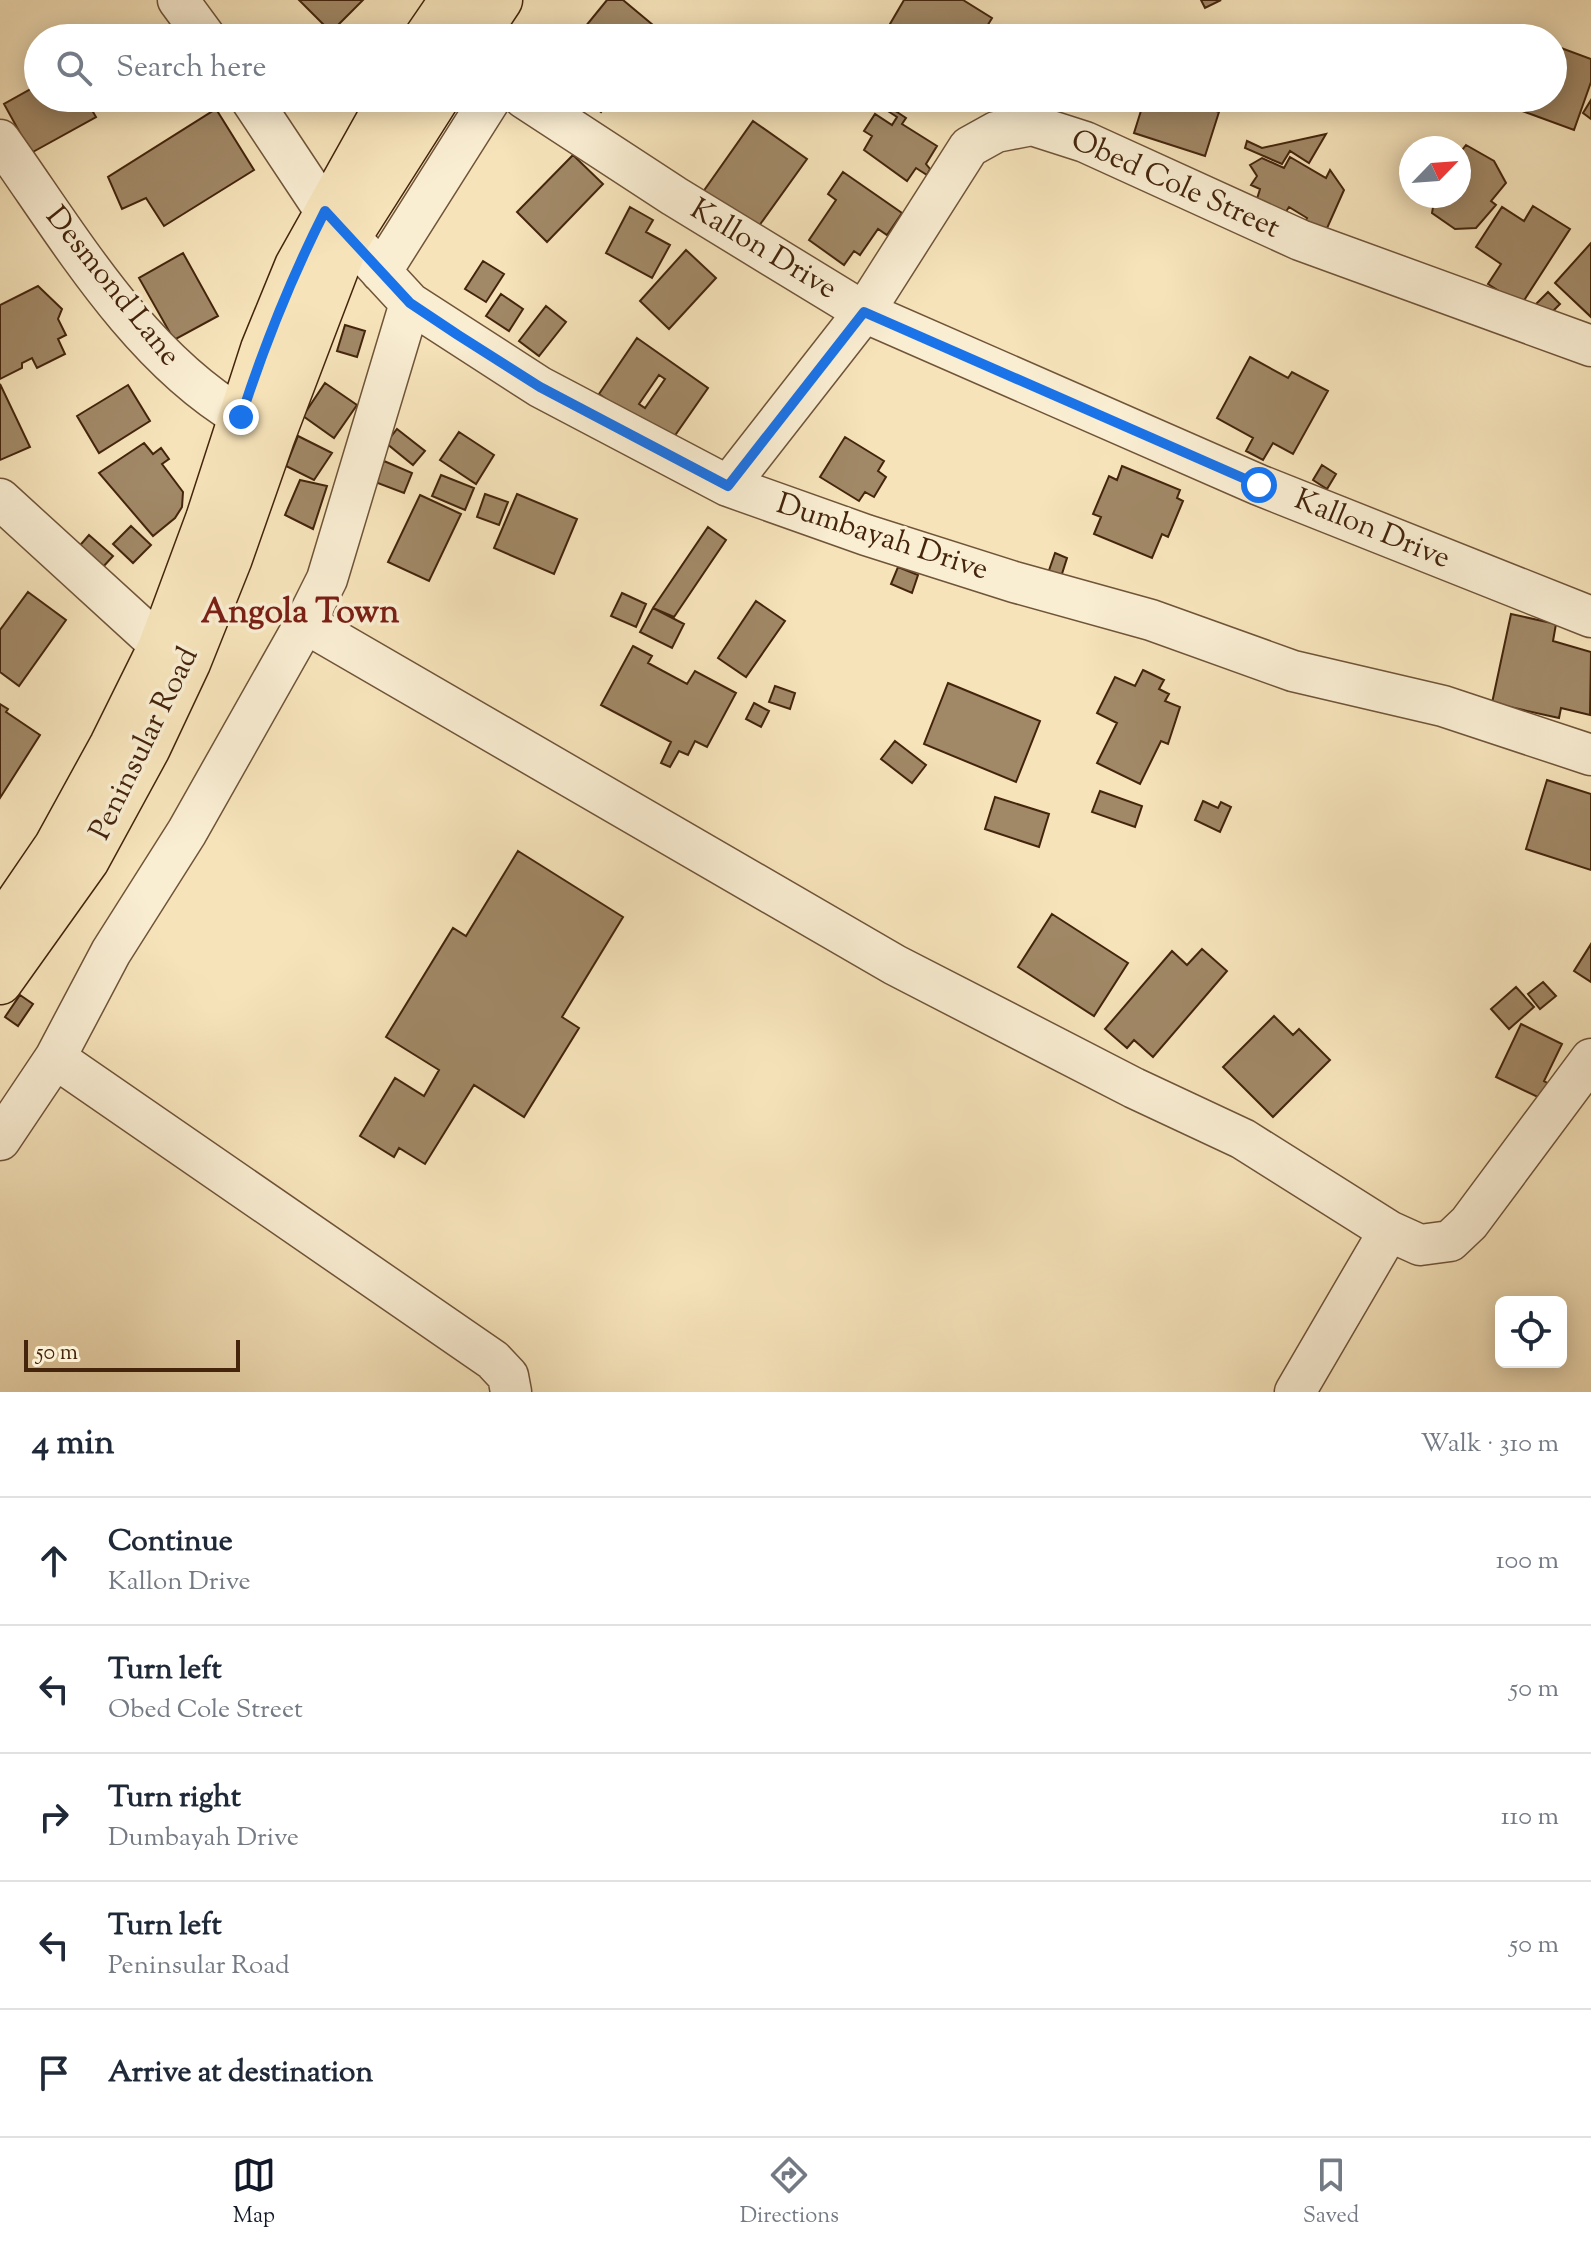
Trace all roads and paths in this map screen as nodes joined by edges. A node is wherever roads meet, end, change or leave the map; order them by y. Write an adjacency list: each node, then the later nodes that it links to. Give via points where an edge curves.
1 (178, 0): 4 (street)
2 (452, 0): 5 (main road)
3 (500, 0): 6 (main road)
4 (196, 24)
5 (436, 24)
6 (484, 24)
7 (260, 112): 13 (street, Dumbayah Drive)
8 (385, 112): 13 (main road, Peninsular Road)
9 (426, 112): 13 (main road, Peninsular Road)
10 (482, 112): 14 (street)
11 (545, 112): 16 (street, Kallon Drive)
12 (0, 140): 18 (street, Desmond Lane, via 120,307 183,376)
13 (337, 225): 14 (street, Dumbayah Drive); 18 (main road, Peninsular Road, via 297,266); 26 (main road, Peninsular Road, via 272,438 188,663 87,860)
14 (381, 272): 15 (street, Dumbayah Drive)
15 (410, 303): 19 (street, Dumbayah Drive, via 540,387); 22 (street, via 327,579)
16 (864, 312): 17 (street, Obed Cole Street, via 969,147 996,132 1032,125 1085,142 1300,240); 19 (street, Obed Cole Street); 21 (street, Kallon Drive, via 1259,485)
17 (1591, 346)
18 (241, 417): 23 (main road, Peninsular Road)
19 (728, 486): 24 (street, Dumbayah Drive, via 1014,582 1151,620 1293,671 1443,706)
20 (0, 499): 23 (street)
21 (1591, 617)
22 (305, 623): 27 (street, via 187,832 111,952); 30 (street, via 895,965 1243,1139)
23 (161, 646): 25 (main road, Peninsular Road, via 56,847)
24 (1591, 755)
25 (0, 929)
26 (0, 982)
27 (55, 1058): 29 (street); 31 (street, via 493,1360 508,1376)
28 (1590, 1061): 30 (street, via 1450,1241 1420,1245)
29 (0, 1140)
30 (1389, 1231): 32 (street)
31 (511, 1392)
32 (1295, 1392)

